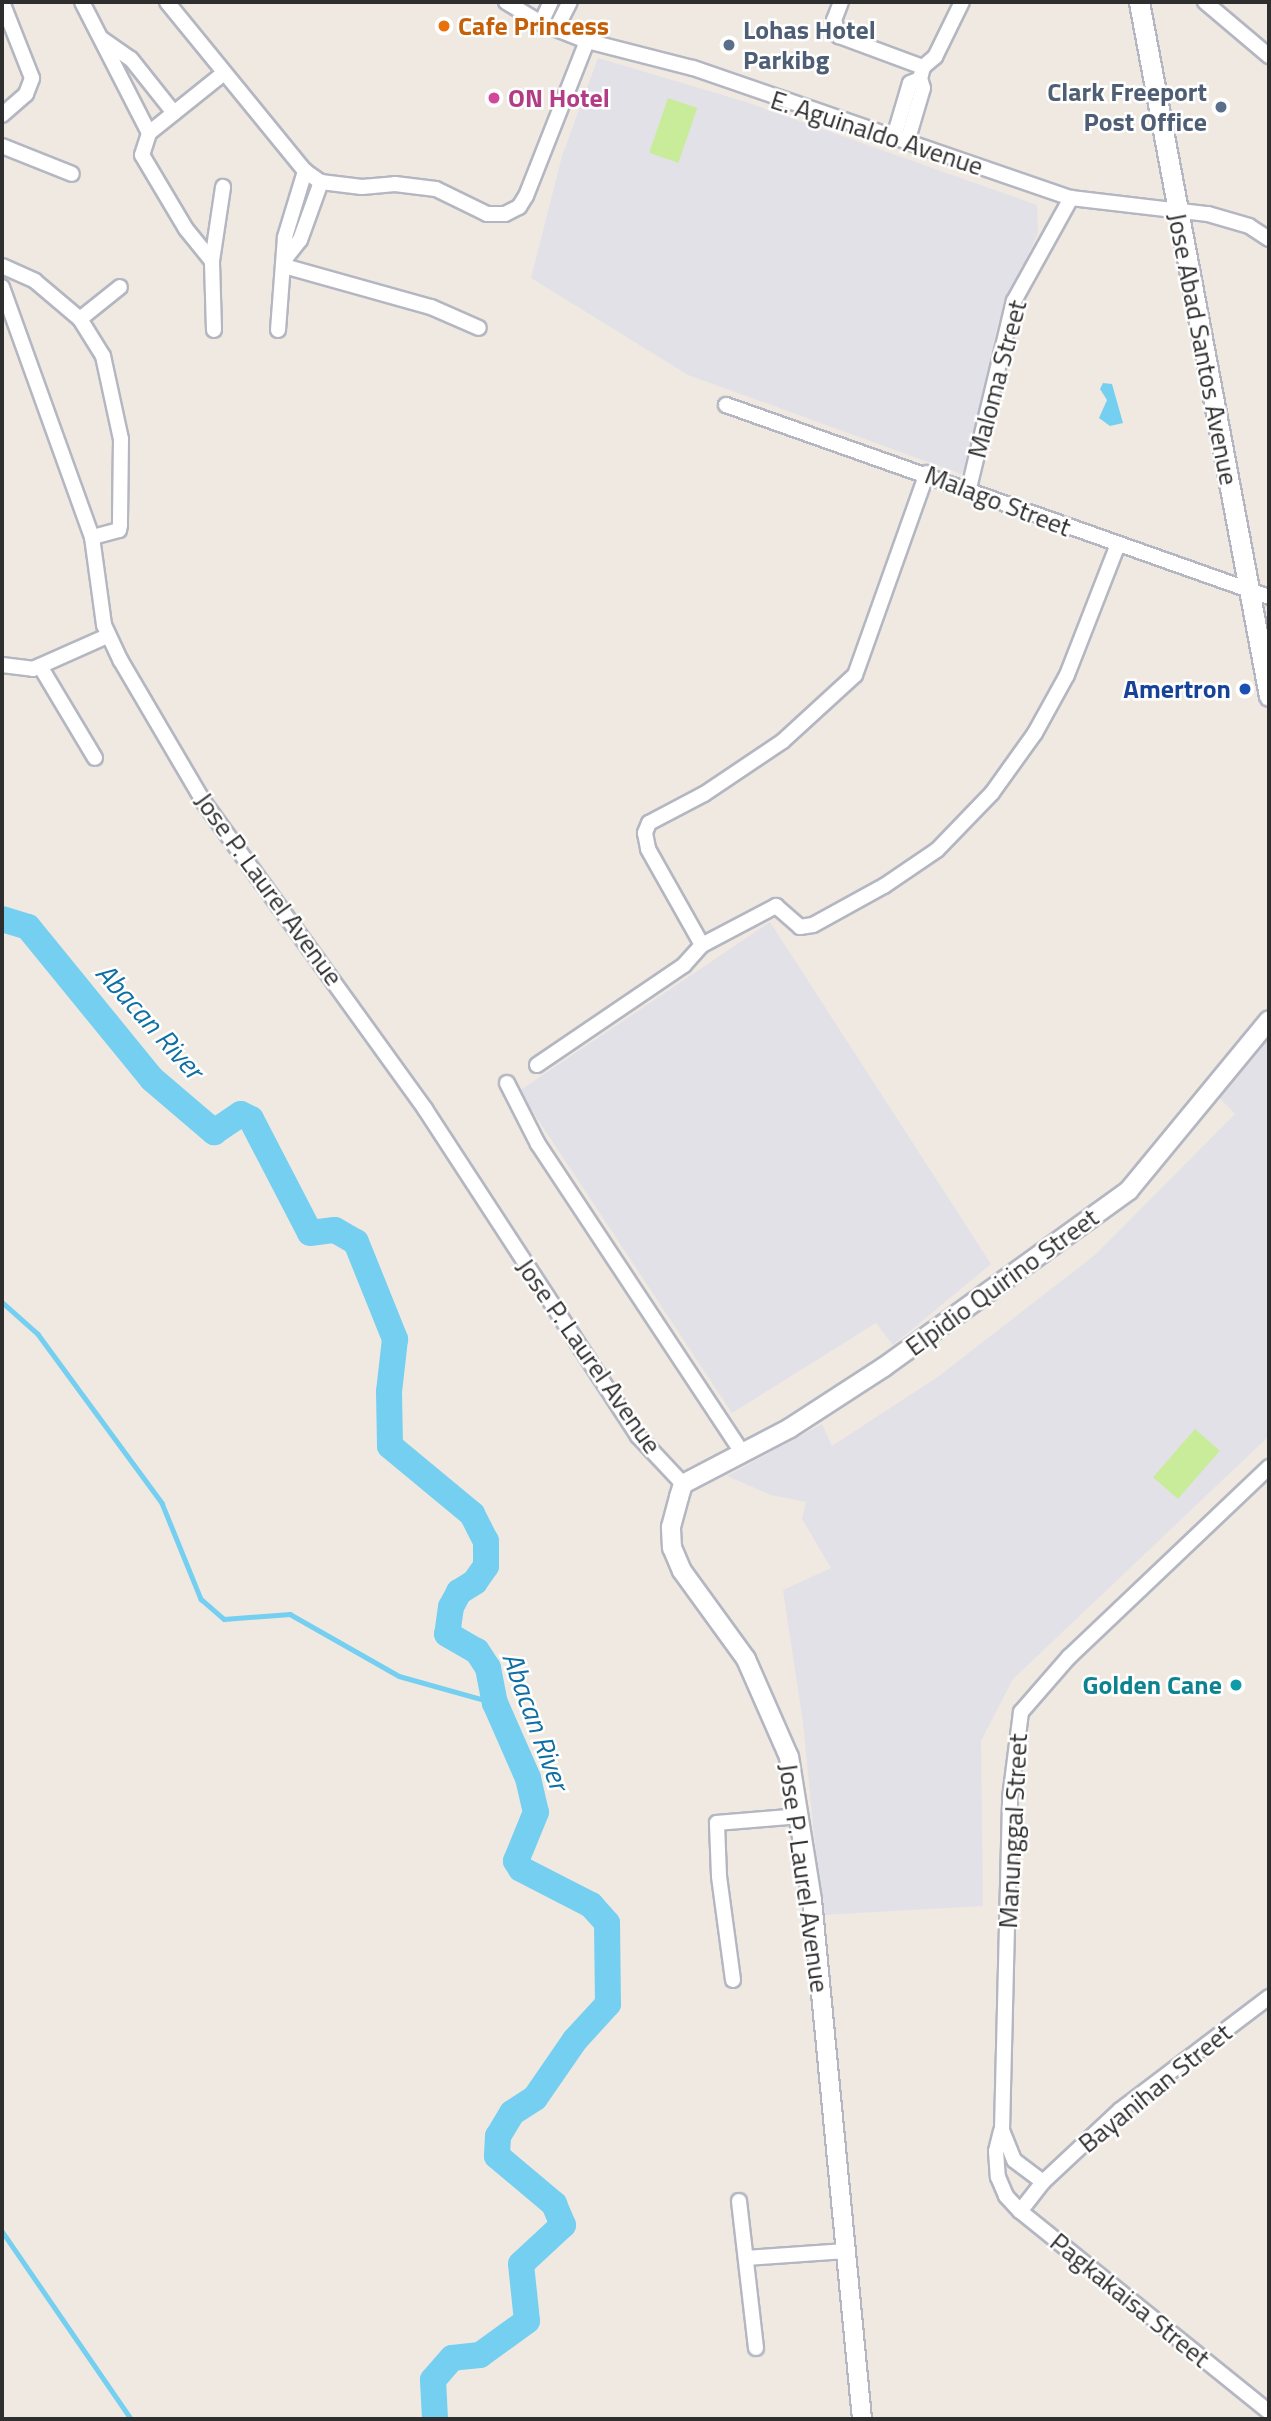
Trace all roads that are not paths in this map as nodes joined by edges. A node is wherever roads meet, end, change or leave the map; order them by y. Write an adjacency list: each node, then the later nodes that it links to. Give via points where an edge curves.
1 (2, 2): 19 (street, via 32,78 26,94)
2 (82, 2): 13 (street)
3 (167, 2): 16 (street)
4 (506, 2): 11 (street, E. Aguinaldo Avenue)
5 (551, 2): 11 (street)
6 (570, 2): 12 (street)
7 (841, 2): 17 (street, via 834,20 839,36)
8 (962, 2): 17 (street)
9 (1139, 2): 28 (main road, Jose Abad Santos Avenue)
10 (1205, 2): 15 (street)
11 (541, 23): 12 (street, E. Aguinaldo Avenue)
12 (556, 29): 14 (street, E. Aguinaldo Avenue)
13 (101, 38): 18 (street, via 131,59); 20 (street)
14 (587, 41): 21 (street, E. Aguinaldo Avenue, via 694,68); 25 (street, via 526,196 512,211 487,214 436,189)
15 (1269, 56)
16 (224, 73): 18 (street); 23 (street)
17 (921, 73): 21 (street, via 910,83)
18 (174, 113): 20 (street)
19 (2, 115)
20 (149, 133): 30 (street, via 142,155 146,168)
21 (900, 140): 27 (street, E. Aguinaldo Avenue)
22 (2, 146): 24 (street)
23 (304, 171): 25 (street); 31 (street, via 285,237)
24 (72, 174)
25 (321, 182): 31 (street, via 300,240)
26 (223, 187): 30 (street)
27 (1071, 198): 28 (street, E. Aguinaldo Avenue); 41 (street, Maloma Street, via 1014,301)
28 (1177, 211): 29 (street, E. Aguinaldo Avenue, via 1233,220); 44 (main road, Jose Abad Santos Avenue)
29 (1269, 239)
30 (212, 261): 37 (street)
31 (284, 262): 36 (street, via 431,307); 38 (street)
32 (2, 266): 35 (street, via 35,281)
33 (120, 286): 35 (street)
34 (2, 287): 42 (street, Jose P. Laurel Avenue)
35 (80, 319): 42 (street, via 103,356 121,439 119,530)
36 (479, 328)
37 (214, 330)
38 (278, 330)
39 (726, 405): 40 (street, Malago Street)
40 (927, 473): 41 (street, Malago Street); 51 (street, via 855,675 783,741 704,794 649,823 645,834 648,849)
41 (968, 488): 43 (street, Malago Street)
42 (92, 537): 46 (street, Jose P. Laurel Avenue, via 97,594)
43 (1117, 547): 44 (street, Malago Street); 51 (street, via 1067,675 1035,733 992,793 937,850 813,925 800,927 776,906)
44 (1248, 592): 45 (street, Malago Street); 49 (main road, Jose Abad Santos Avenue)
45 (1269, 597)
46 (107, 636): 48 (street); 57 (street, Jose P. Laurel Avenue, via 203,801 418,1098 638,1436)
47 (2, 665): 48 (street, via 18,670)
48 (40, 666): 50 (street)
49 (1269, 696)
50 (95, 758)
51 (702, 945): 53 (street, via 684,965)
52 (1269, 1020): 55 (street, Elpidio Quirino Street, via 1129,1189 884,1367 790,1428)
53 (537, 1065)
54 (507, 1083): 55 (street, via 538,1144)
55 (742, 1452): 57 (street, Elpidio Quirino Street)
56 (1269, 1467): 61 (street, Manunggal Street, via 1069,1657 1021,1712 1010,1798)
57 (683, 1484): 58 (street, Jose P. Laurel Avenue, via 671,1527 672,1548 682,1571 755,1676 789,1758)
58 (800, 1816): 59 (street, via 717,1823); 67 (street, Jose P. Laurel Avenue)
59 (733, 1980)
60 (1269, 1997): 64 (street, Bayanihan Street, via 1120,2110)
61 (1002, 2130): 62 (street, Manunggal Street); 63 (street, Manunggal Street, via 996,2151)
62 (1014, 2160): 63 (street); 64 (street)
63 (998, 2177): 66 (street, via 1006,2196)
64 (1043, 2182): 66 (street)
65 (739, 2201): 68 (street)
66 (1020, 2211): 70 (street, Pagkakaisa Street)
67 (846, 2251): 68 (street); 71 (street, Jose P. Laurel Avenue)
68 (746, 2259): 69 (street)
69 (756, 2348)
70 (1269, 2412)
71 (862, 2419)

